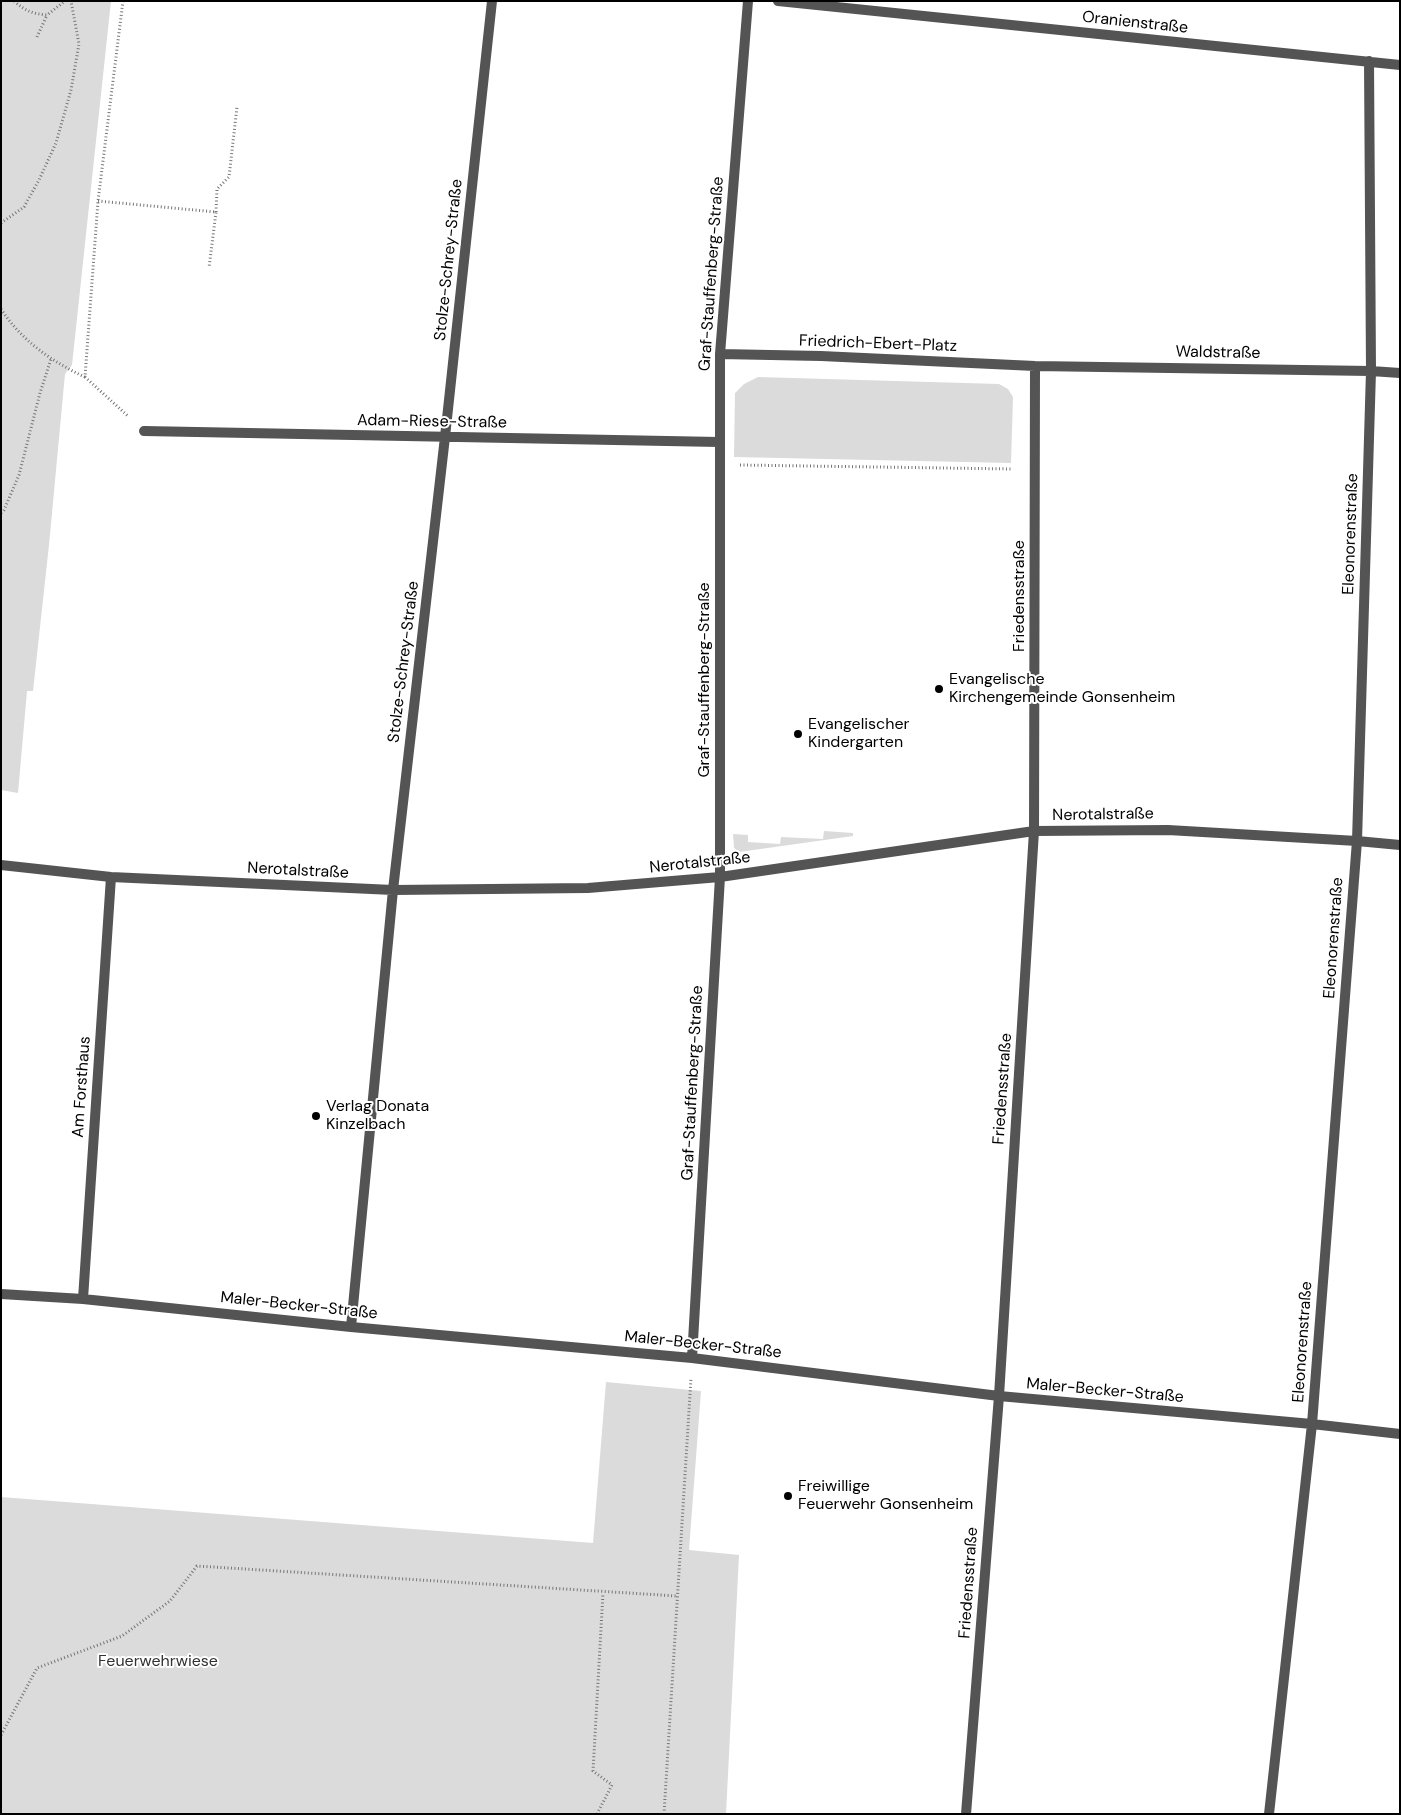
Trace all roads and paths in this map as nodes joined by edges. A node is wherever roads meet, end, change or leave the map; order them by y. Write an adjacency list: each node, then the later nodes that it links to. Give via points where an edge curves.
1 (14, 1): 8 (path, via 35,14)
2 (65, 1): 8 (path)
3 (71, 1): 15 (path, via 79,44 71,90 56,143 24,207)
4 (123, 1): 13 (path)
5 (492, 1): 25 (street, Stolze-Schrey-Straße)
6 (748, 1): 18 (street, Graf-Stauffenberg-Straße)
7 (778, 1): 10 (street, Oranienstraße)
8 (48, 15): 9 (path)
9 (37, 37)
10 (1369, 62): 11 (street, Oranienstraße); 21 (street, Eleonorenstraße)
11 (1400, 64)
12 (237, 107): 14 (path, via 230,177 218,189)
13 (98, 201): 14 (path); 23 (path)
14 (216, 212): 16 (path)
15 (1, 223)
16 (209, 268)
17 (1, 309): 19 (path, via 21,334)
18 (720, 354): 20 (street, Friedrich-Ebert-Platz); 26 (street, Graf-Stauffenberg-Straße)
19 (51, 359): 23 (path); 29 (path, via 19,475)
20 (1035, 366): 21 (street, Waldstraße); 28 (street, Friedensstraße)
21 (1371, 371): 22 (street, Waldstraße); 31 (street, Eleonorenstraße)
22 (1400, 373)
23 (85, 377): 24 (path)
24 (144, 431): 25 (street, Adam-Riese-Straße)
25 (445, 437): 26 (street, Adam-Riese-Straße); 36 (street, Stolze-Schrey-Straße)
26 (719, 442): 27 (street, Graf-Stauffenberg-Straße)
27 (719, 464): 28 (path); 35 (street, Graf-Stauffenberg-Straße)
28 (1035, 469): 30 (street, Friedensstraße)
29 (1, 513)
30 (1034, 831): 31 (street, Nerotalstraße, via 1168,830); 35 (street, Nerotalstraße); 42 (street, Friedensstraße)
31 (1357, 841): 32 (street, Nerotalstraße); 43 (street, Eleonorenstraße)
32 (1400, 846)
33 (1, 865): 34 (street, Nerotalstraße)
34 (110, 877): 36 (street, Nerotalstraße); 38 (street, Am Forsthaus)
35 (720, 877): 36 (street, Nerotalstraße, via 588,888); 40 (street, Graf-Stauffenberg-Straße)
36 (393, 890): 39 (street, Stolze-Schrey-Straße)
37 (1, 1294): 38 (street, Maler-Becker-Straße)
38 (84, 1299): 39 (street, Maler-Becker-Straße)
39 (351, 1326): 40 (street, Maler-Becker-Straße)
40 (692, 1358): 42 (street, Maler-Becker-Straße)
41 (691, 1378): 46 (path)
42 (999, 1396): 43 (street, Maler-Becker-Straße); 50 (street, Friedensstraße)
43 (1312, 1424): 44 (street, Maler-Becker-Straße); 51 (street, Eleonorenstraße)
44 (1400, 1434)
45 (603, 1593): 46 (path); 47 (path, via 197,1566 170,1601 122,1636 38,1668); 48 (path, via 593,1771 612,1785)
46 (678, 1596): 49 (path)
47 (1, 1734)
48 (597, 1814)
49 (664, 1814)
50 (966, 1814)
51 (1269, 1814)

